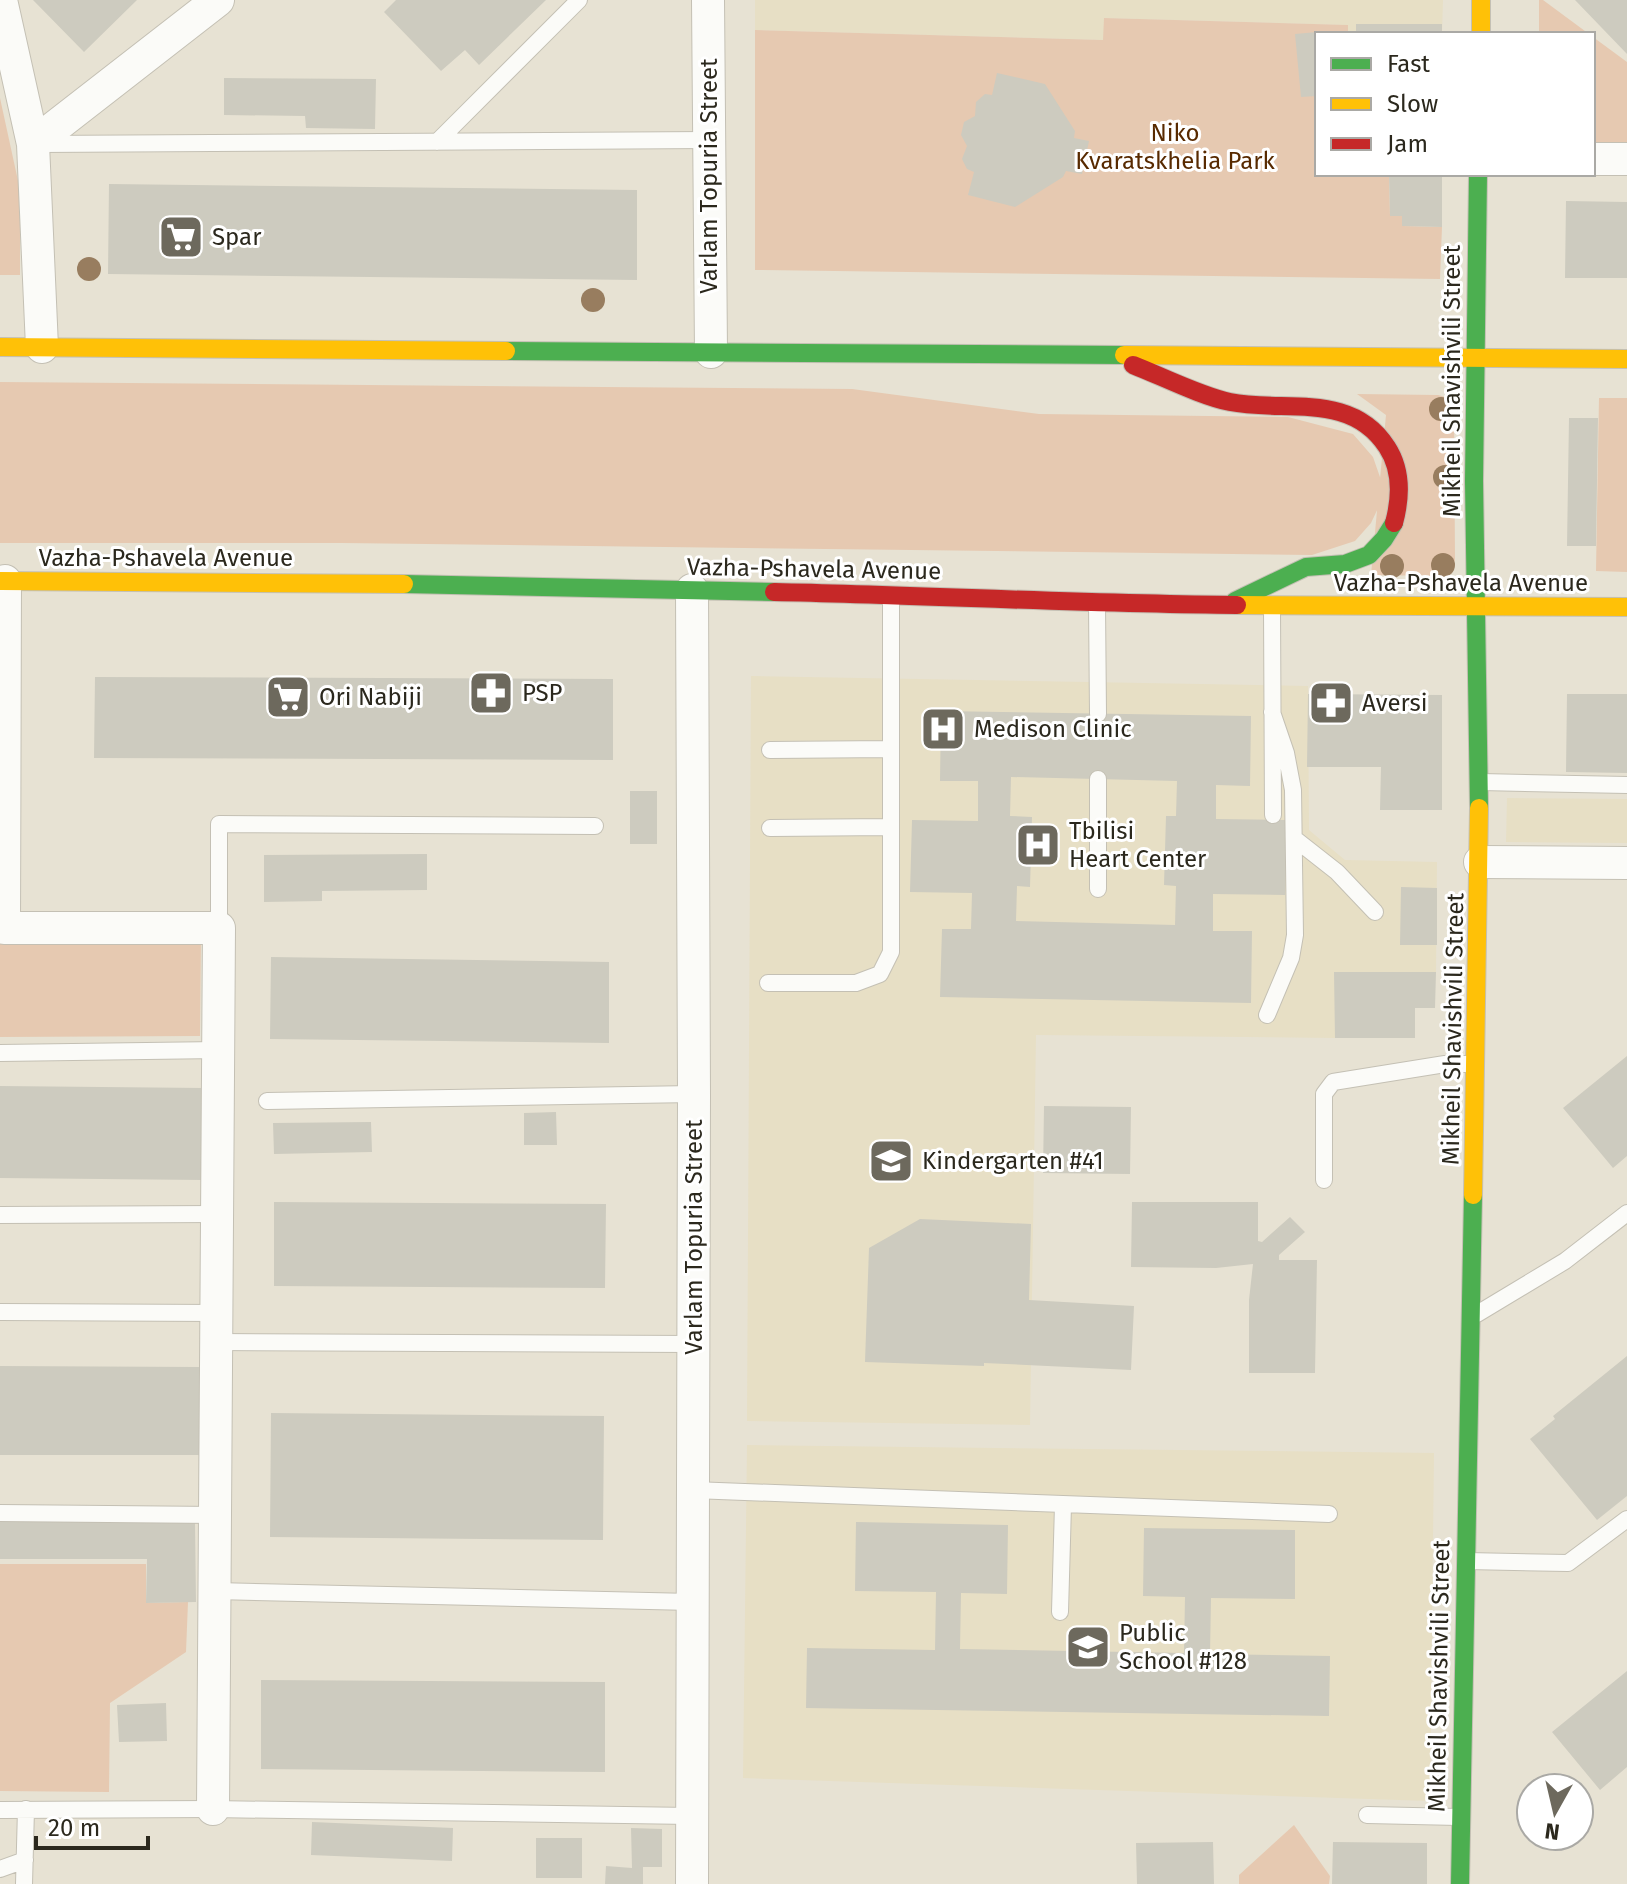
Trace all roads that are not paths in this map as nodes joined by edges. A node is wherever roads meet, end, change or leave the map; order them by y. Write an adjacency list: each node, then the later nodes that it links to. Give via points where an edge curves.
1 (1, 0): 9 (street)
2 (218, 0): 9 (street)
3 (579, 0): 8 (lane)
4 (708, 0): 7 (street, Varlam Topuria Street)
5 (1481, 0): 6 (main road)
6 (1481, 32)
7 (708, 140): 8 (lane); 15 (street, Varlam Topuria Street)
8 (437, 142): 9 (lane)
9 (33, 144): 14 (street)
10 (1595, 159): 11 (street)
11 (1627, 159)
12 (1478, 176): 17 (main road, Mikheil Shavishvili Street)
13 (0, 347): 14 (main road)
14 (42, 347): 15 (main road)
15 (711, 352): 16 (main road)
16 (1107, 355): 17 (main road); 23 (main road, via 1229,402 1336,410 1360,418 1394,458 1399,503 1394,522 1369,555 1345,564 1306,567)
17 (1475, 358): 18 (main road); 25 (main road, Mikheil Shavishvili Street)
18 (1627, 359)
19 (2, 581): 20 (main road, Vazha-Pshavela Avenue); 35 (street)
20 (692, 590): 21 (main road, Vazha-Pshavela Avenue); 51 (street, Varlam Topuria Street)
21 (891, 594): 22 (main road, Vazha-Pshavela Avenue); 29 (lane)
22 (1097, 604): 23 (main road, Vazha-Pshavela Avenue); 28 (lane)
23 (1226, 605): 24 (main road, Vazha-Pshavela Avenue)
24 (1272, 606): 25 (main road, Vazha-Pshavela Avenue); 27 (lane)
25 (1476, 607): 26 (main road, Vazha-Pshavela Avenue); 32 (main road, Mikheil Shavishvili Street)
26 (1627, 607)
27 (1272, 712): 34 (lane); 39 (lane, via 1293,790)
28 (1098, 714)
29 (890, 749): 30 (lane); 37 (lane)
30 (770, 750)
31 (1098, 779): 42 (lane)
32 (1479, 782): 33 (lane); 40 (main road, Mikheil Shavishvili Street)
33 (1627, 785)
34 (1273, 815)
35 (1, 816): 44 (street)
36 (595, 826): 45 (lane, via 219,824)
37 (890, 827): 38 (lane); 46 (lane, via 891,952 880,974 856,983)
38 (770, 828)
39 (1295, 839): 43 (lane); 47 (lane, via 1295,935)
40 (1480, 862): 41 (street); 50 (main road, Mikheil Shavishvili Street)
41 (1627, 863)
42 (1098, 889)
43 (1375, 912)
44 (2, 928): 45 (street)
45 (219, 928): 48 (street)
46 (768, 983)
47 (1267, 1015)
48 (219, 1050): 49 (lane); 55 (street)
49 (0, 1053)
50 (1475, 1064): 53 (lane, via 1333,1082 1324,1094); 58 (main road, Mikheil Shavishvili Street)
51 (694, 1094): 52 (lane); 60 (street, Varlam Topuria Street)
52 (267, 1101)
53 (1324, 1180)
54 (1627, 1213): 58 (lane, via 1565,1261)
55 (218, 1214): 56 (lane); 59 (street)
56 (0, 1215)
57 (0, 1312): 59 (lane)
58 (1472, 1317): 67 (main road, Mikheil Shavishvili Street)
59 (218, 1328): 60 (lane); 65 (street)
60 (693, 1344): 61 (street, Varlam Topuria Street)
61 (693, 1490): 62 (lane); 69 (street, Varlam Topuria Street)
62 (1063, 1505): 64 (lane); 70 (lane)
63 (0, 1513): 65 (lane)
64 (1329, 1514)
65 (216, 1515): 68 (street)
66 (1627, 1519): 67 (lane, via 1568,1563)
67 (1465, 1561): 76 (main road, Mikheil Shavishvili Street)
68 (216, 1591): 69 (lane); 72 (street)
69 (692, 1602): 75 (street, Varlam Topuria Street)
70 (1060, 1612)
71 (26, 1809): 72 (lane); 73 (lane); 77 (lane)
72 (213, 1809): 75 (lane)
73 (0, 1810)
74 (1367, 1815): 76 (lane)
75 (691, 1816): 80 (street, Varlam Topuria Street)
76 (1461, 1817): 81 (main road, Mikheil Shavishvili Street)
77 (25, 1860): 78 (lane); 79 (lane)
78 (0, 1869)
79 (24, 1884)
80 (692, 1884)
81 (1460, 1884)

